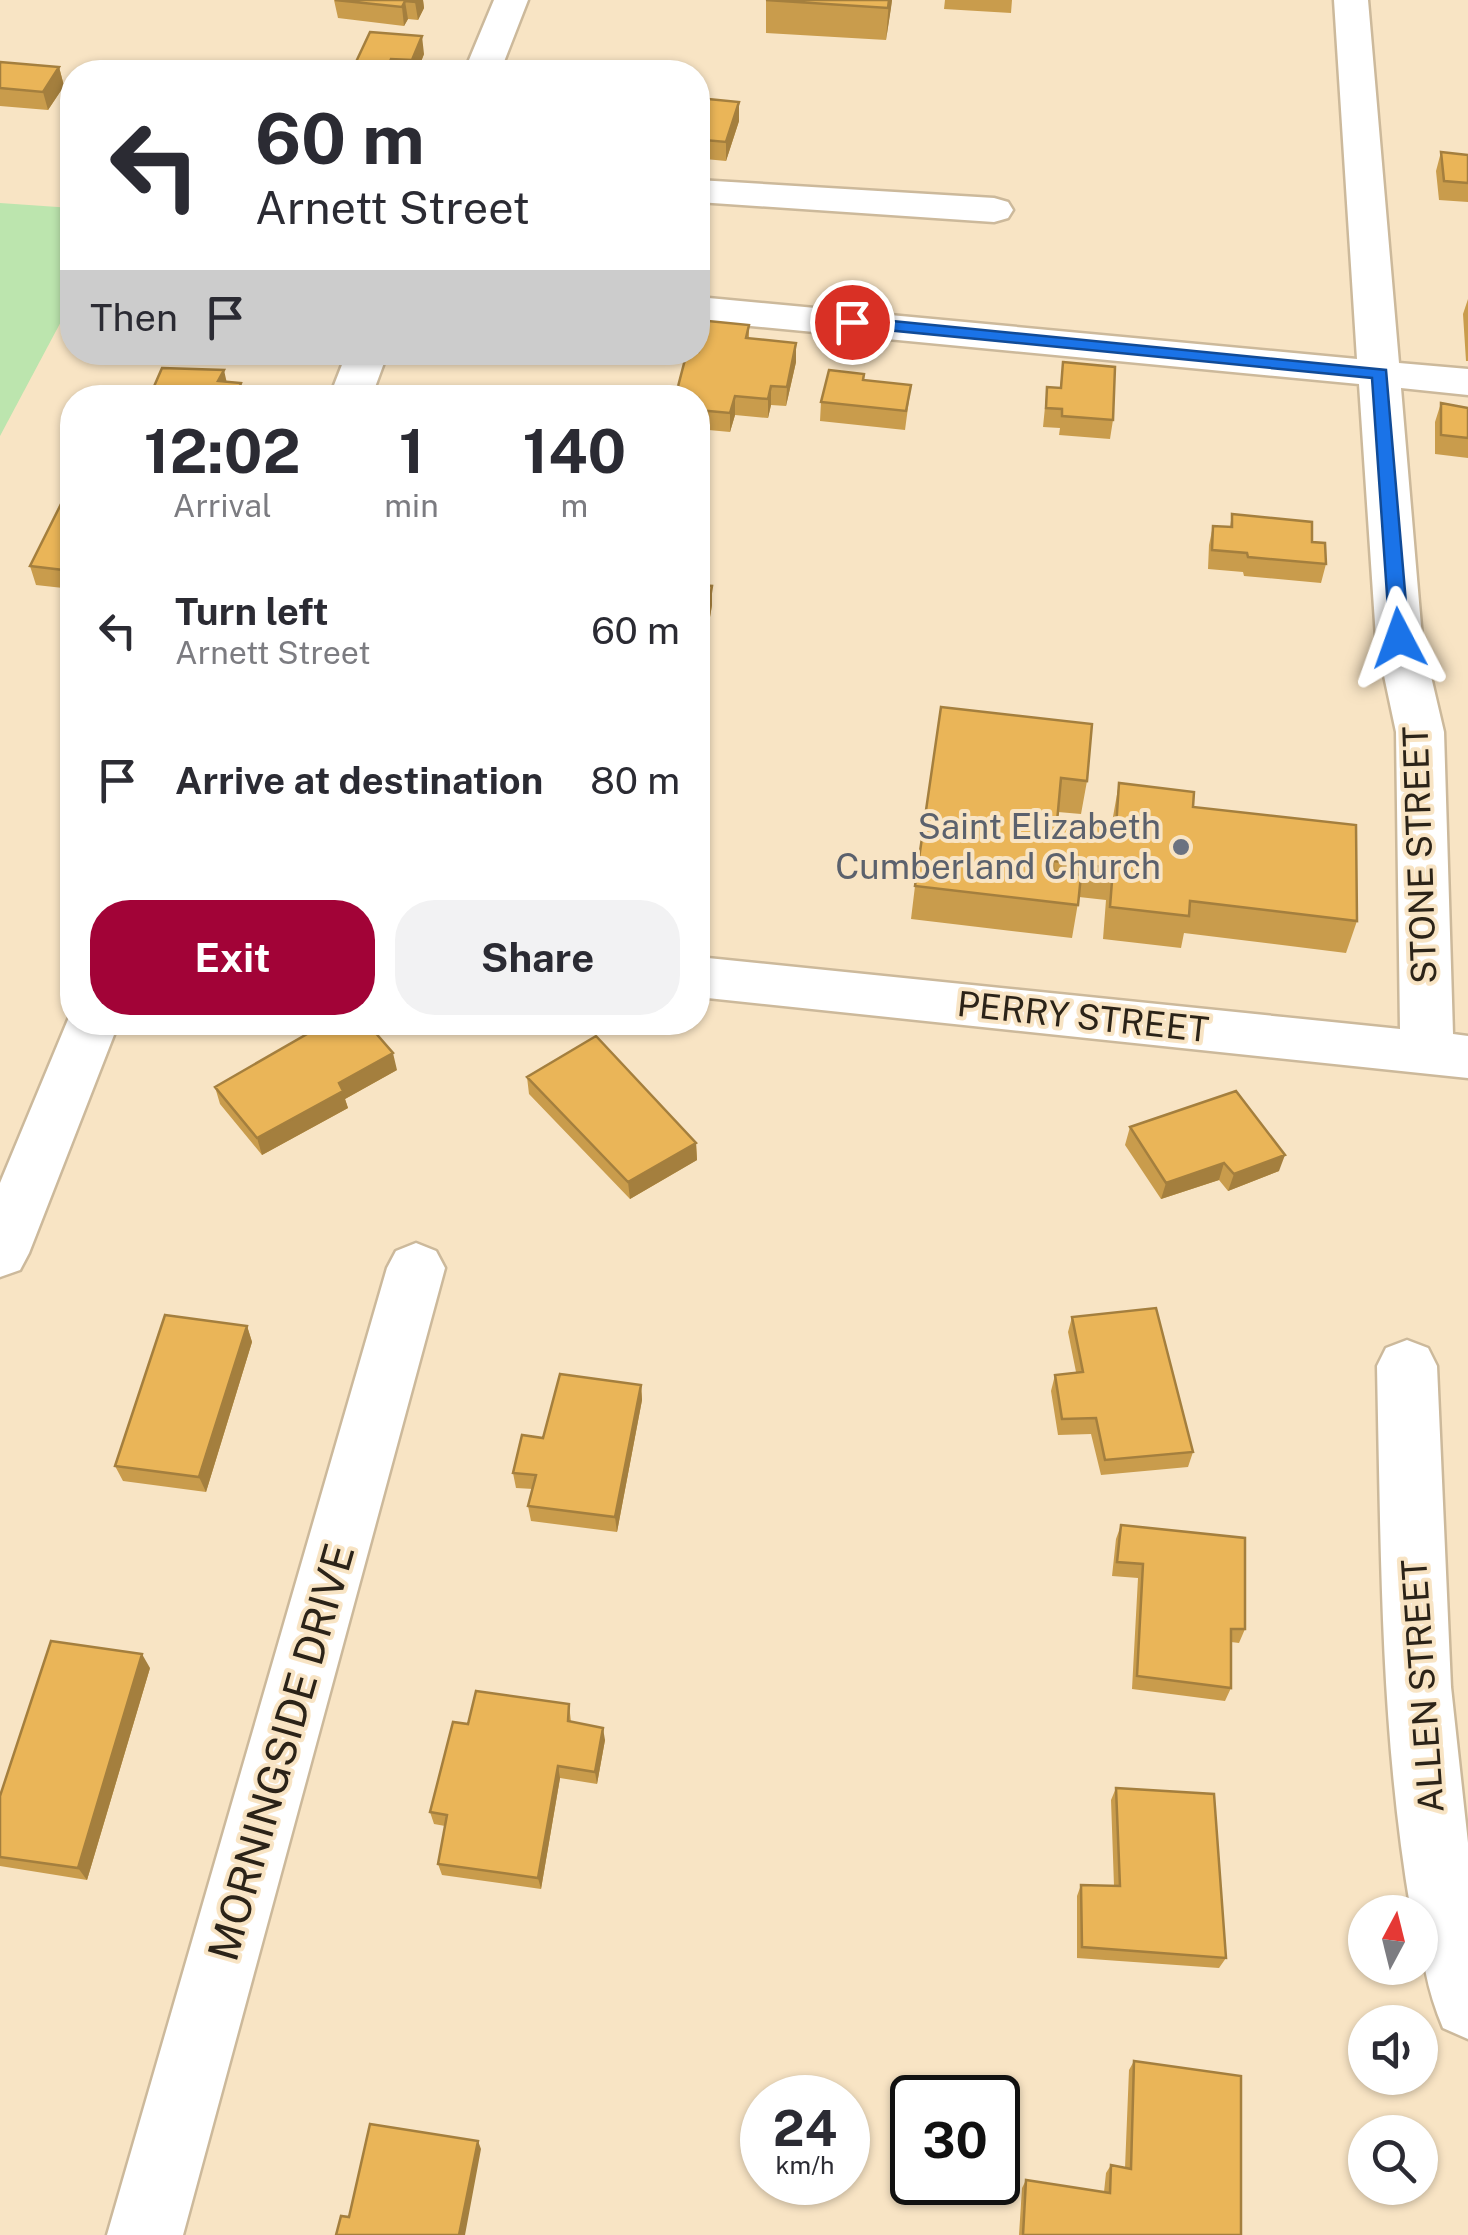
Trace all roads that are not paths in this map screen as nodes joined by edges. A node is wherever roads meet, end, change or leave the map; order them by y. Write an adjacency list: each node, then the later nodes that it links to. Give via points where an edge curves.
1 (511, 0): 3 (street)
2 (1351, 0): 7 (street, STONE STREET)
3 (487, 60)
4 (710, 192): 5 (street)
5 (994, 210)
6 (710, 310): 7 (street)
7 (1380, 374): 8 (street); 11 (street, STONE STREET, via 1399,638 1420,732)
8 (1468, 382)
9 (710, 978): 11 (street, PERRY STREET)
10 (88, 1035): 12 (street)
11 (1448, 1055)
12 (0, 1253)
13 (416, 1268): 16 (street, MORNINGSIDE DRIVE)
14 (1407, 1366): 15 (street, ALLEN STREET, via 1422,1772)
15 (1468, 2002)
16 (146, 2235)

